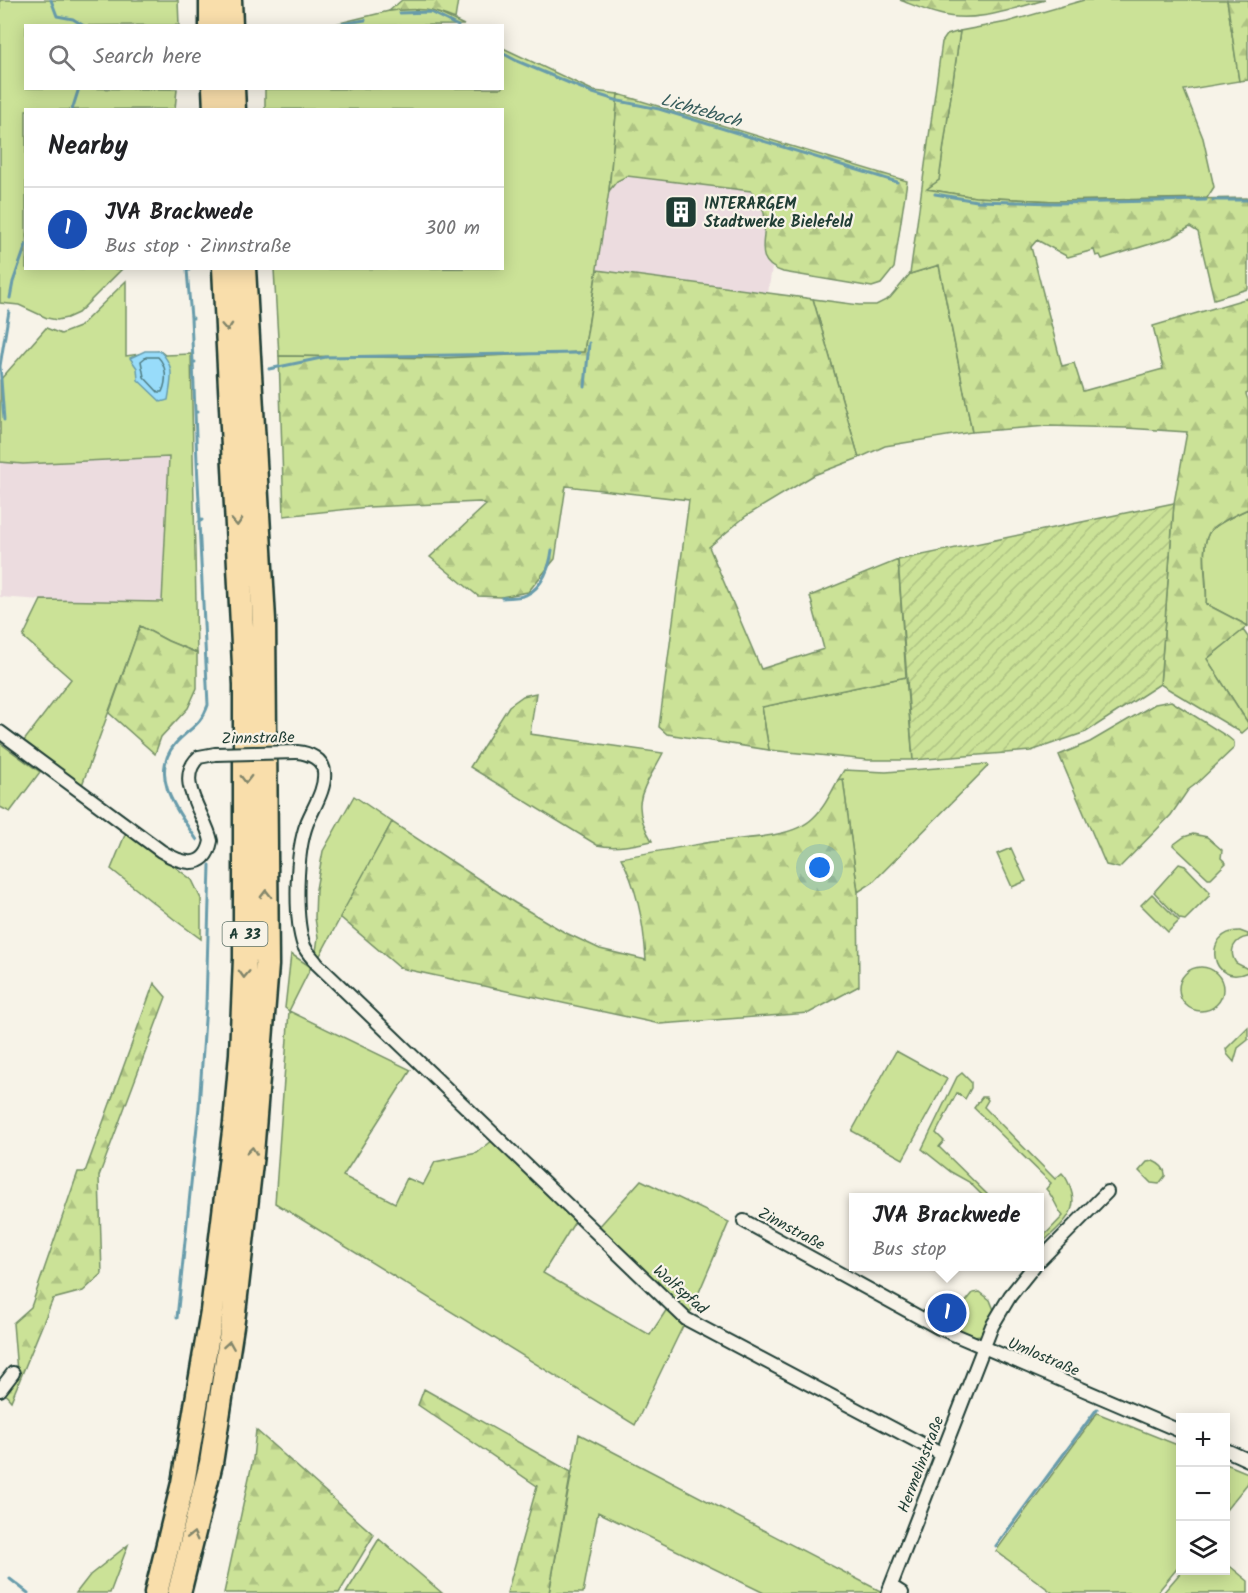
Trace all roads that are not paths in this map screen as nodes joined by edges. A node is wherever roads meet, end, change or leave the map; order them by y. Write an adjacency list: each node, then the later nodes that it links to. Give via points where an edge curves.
1 (211, 0): 3 (highway)
2 (230, 0): 4 (highway)
3 (212, 24)
4 (231, 24)
5 (214, 90): 7 (highway)
6 (233, 90): 8 (highway)
7 (215, 108)
8 (234, 108)
9 (224, 270): 25 (highway, A 33, one-way to 25, via 245,685 245,947 240,1054 212,1311 183,1483)
10 (244, 270): 26 (highway, A 33, one-way to 10, via 211,1463 234,1313 267,965 264,620)
11 (0, 732): 12 (street, Zinnstraße, bridge, via 161,851 187,863 205,855 211,841 188,778 199,758 297,752 316,757 325,771 323,784 301,842 299,858 300,922 306,949)
12 (443, 1085): 22 (street, Wolfspfad, via 686,1319)
13 (1107, 1192): 15 (street)
14 (744, 1221): 17 (street, Zinnstraße, via 848,1276 855,1284)
15 (1044, 1256)
16 (1030, 1271): 17 (street, Umlostraße, via 1003,1307)
17 (983, 1348): 20 (street, Umlostraße); 22 (street, Hermelinstraße)
18 (13, 1373): 19 (street)
19 (0, 1390)
20 (1176, 1429)
21 (1230, 1452): 23 (street)
22 (941, 1454): 24 (street, Hermelinstraße)
23 (1248, 1460)
24 (894, 1591)
25 (156, 1593)
26 (179, 1593)

